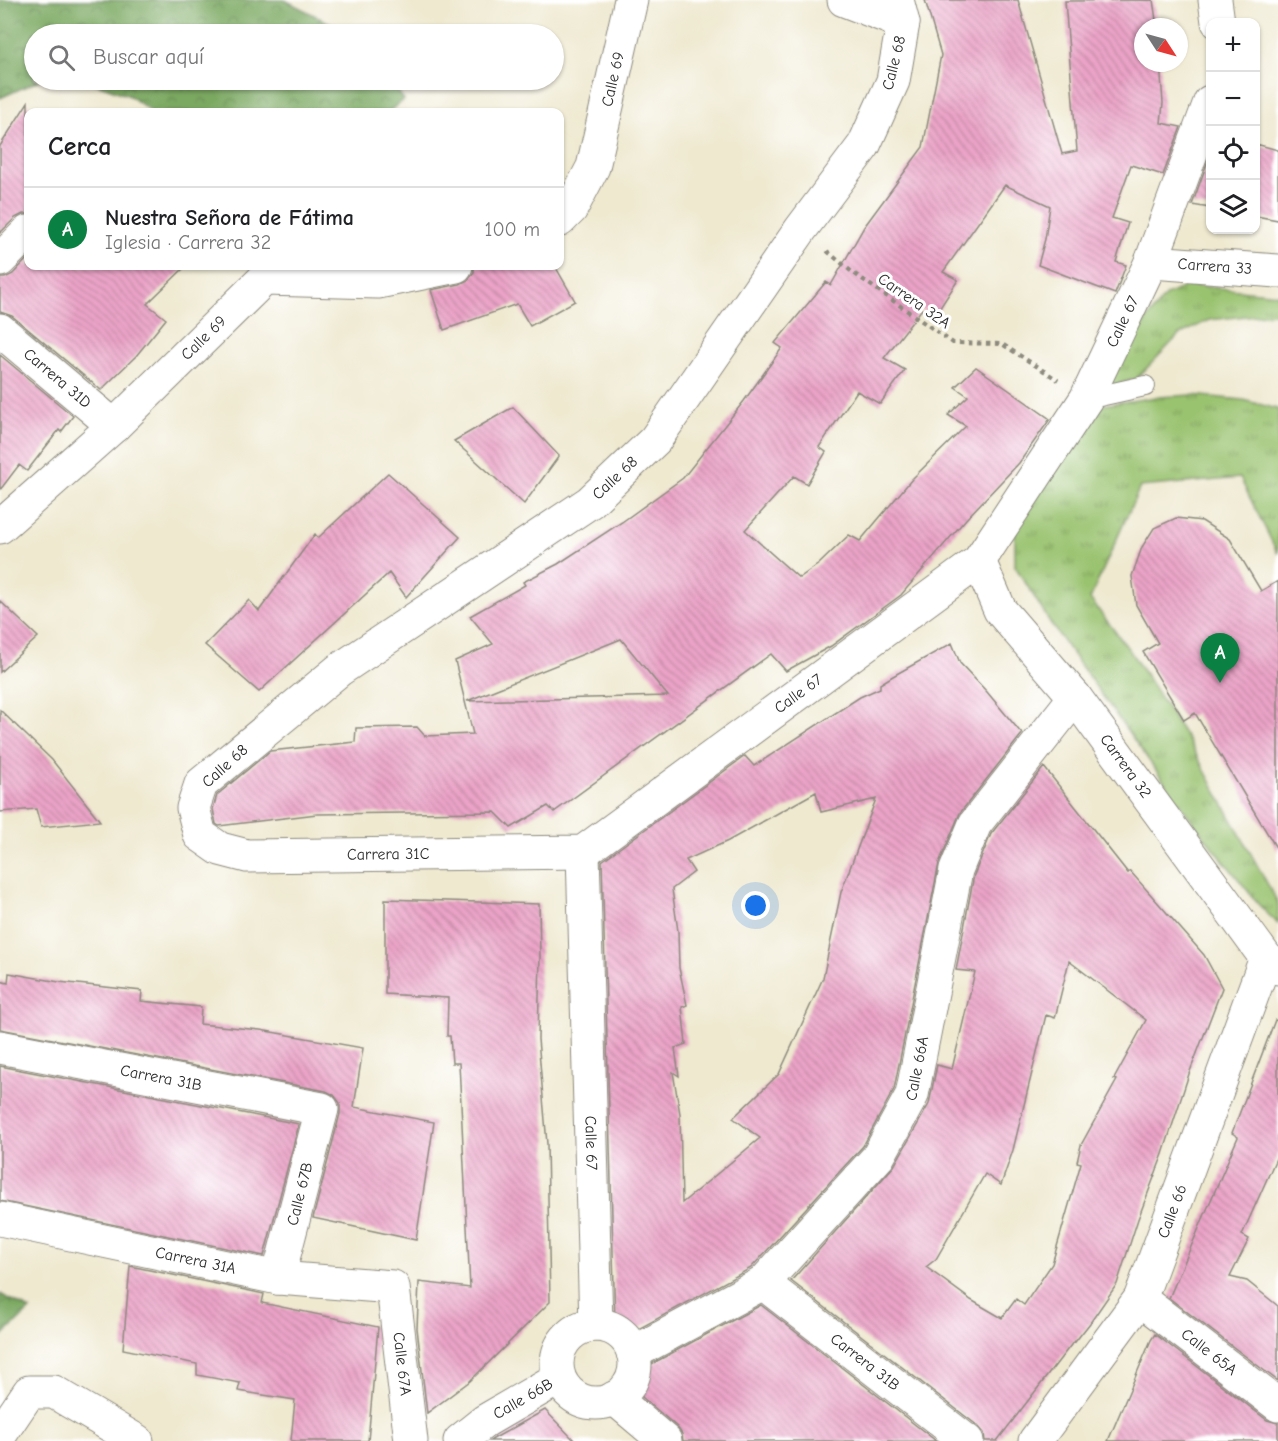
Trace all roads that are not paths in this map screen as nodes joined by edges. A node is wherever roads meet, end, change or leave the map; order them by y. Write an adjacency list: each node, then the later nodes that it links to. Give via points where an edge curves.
1 (630, 0): 7 (street, Calle 69, via 593,167)
2 (844, 0): 4 (street)
3 (1215, 0): 5 (street)
4 (900, 11): 21 (street, Calle 68, via 893,81 864,144 655,440 590,502 339,670 201,784 193,808)
5 (1217, 18)
6 (1206, 113): 10 (street, Calle 67)
7 (564, 216)
8 (24, 236): 9 (street)
9 (0, 260)
10 (1151, 262): 13 (street, Carrera 33); 16 (street, Calle 67)
11 (436, 270): 12 (street, Calle 69, via 378,282)
12 (256, 272): 17 (street, Calle 69)
13 (1278, 272)
14 (0, 330): 17 (street, Carrera 31D)
15 (1145, 386): 16 (lane)
16 (1086, 399): 19 (street, Calle 67)
17 (114, 426): 18 (street, Calle 69)
18 (0, 527)
19 (979, 561): 20 (street, Carrera 32, via 1000,610); 22 (street, Calle 67)
20 (1075, 697): 23 (street, Carrera 32); 28 (street, Calle 66A, via 975,824 960,860 912,1095 878,1157)
21 (200, 835): 22 (street, Carrera 31C, via 220,849 247,856)
22 (583, 852): 31 (street, Calle 67)
23 (1272, 963): 30 (street, Calle 66)
24 (0, 1047): 25 (street, Carrera 31B)
25 (322, 1109): 27 (street, Calle 67B)
26 (0, 1219): 27 (street, Carrera 31A)
27 (278, 1278): 29 (street, Carrera 31A)
28 (763, 1283): 32 (street, Calle 66A); 41 (street, Carrera 31B)
29 (393, 1287): 38 (street, Calle 67A)
30 (1140, 1299): 35 (street, Calle 65A); 42 (street, Calle 66)
31 (596, 1325): 32 (street, via 619,1333); 33 (street, via 573,1332 564,1341 557,1365)
32 (633, 1353): 34 (street, via 631,1379)
33 (560, 1378): 34 (street, via 566,1389 588,1402); 39 (street, Calle 66B, via 485,1421)
34 (614, 1398): 40 (street)
35 (1278, 1405)
36 (0, 1436): 37 (street, via 29,1392 54,1392)
37 (137, 1441)
38 (411, 1441)
39 (460, 1441)
40 (665, 1441)
41 (967, 1441)
42 (1035, 1441)

